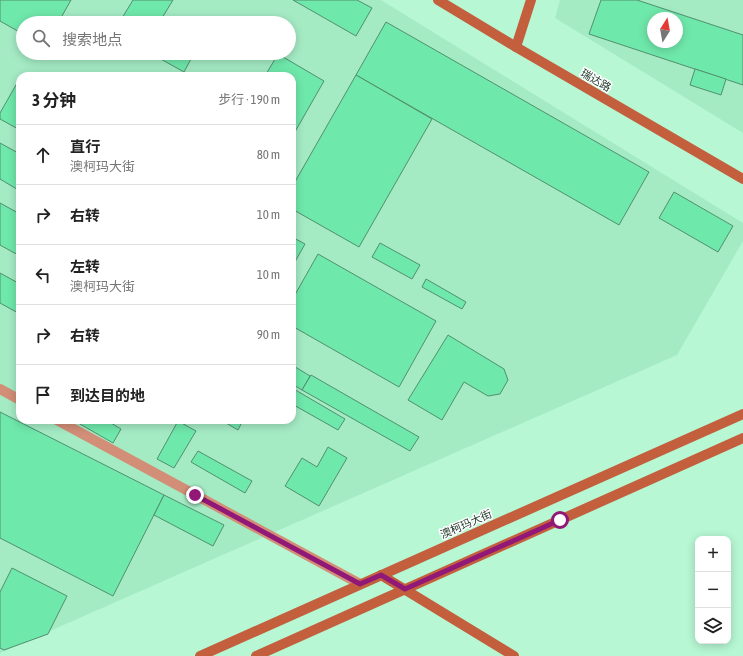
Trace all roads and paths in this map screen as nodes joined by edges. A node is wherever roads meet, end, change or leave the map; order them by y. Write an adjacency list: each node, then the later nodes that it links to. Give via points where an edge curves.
1 (438, 0): 3 (main road, 瑞达路)
2 (531, 0): 3 (main road)
3 (516, 47): 4 (main road, 瑞达路)
4 (743, 180)
5 (0, 389): 6 (street)
6 (16, 398)
7 (743, 414): 10 (main road, 澳柯玛大街)
8 (64, 424): 11 (street)
9 (743, 438): 12 (main road)
10 (381, 575): 11 (main road, 澳柯玛大街); 12 (main road)
11 (360, 584): 13 (main road, 澳柯玛大街)
12 (405, 589): 14 (main road); 15 (main road)
13 (200, 656)
14 (256, 656)
15 (514, 656)

